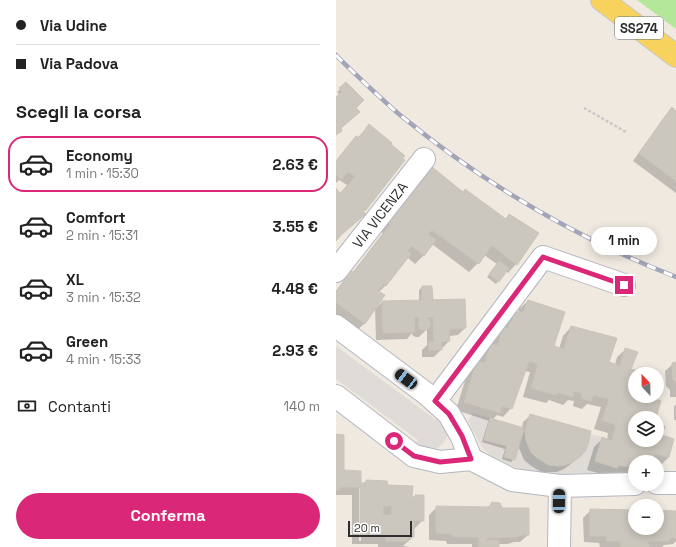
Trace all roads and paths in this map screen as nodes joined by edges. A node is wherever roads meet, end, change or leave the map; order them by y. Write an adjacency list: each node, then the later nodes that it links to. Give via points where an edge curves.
1 (602, 0): 2 (main road, SS274)
2 (676, 56)
3 (584, 108): 4 (path)
4 (626, 132)
5 (424, 159): 6 (street, VIA VICENZA)
6 (336, 271)
7 (624, 285): 10 (street, via 543,257)
8 (336, 326): 10 (street)
9 (336, 396): 11 (street, via 414,456 440,462)
10 (435, 401): 11 (street, via 449,414 462,436)
11 (471, 459): 15 (street, via 512,480)
12 (664, 483): 13 (street)
13 (676, 483)
14 (628, 484): 15 (street)
15 (560, 486): 16 (street)
16 (559, 547)

